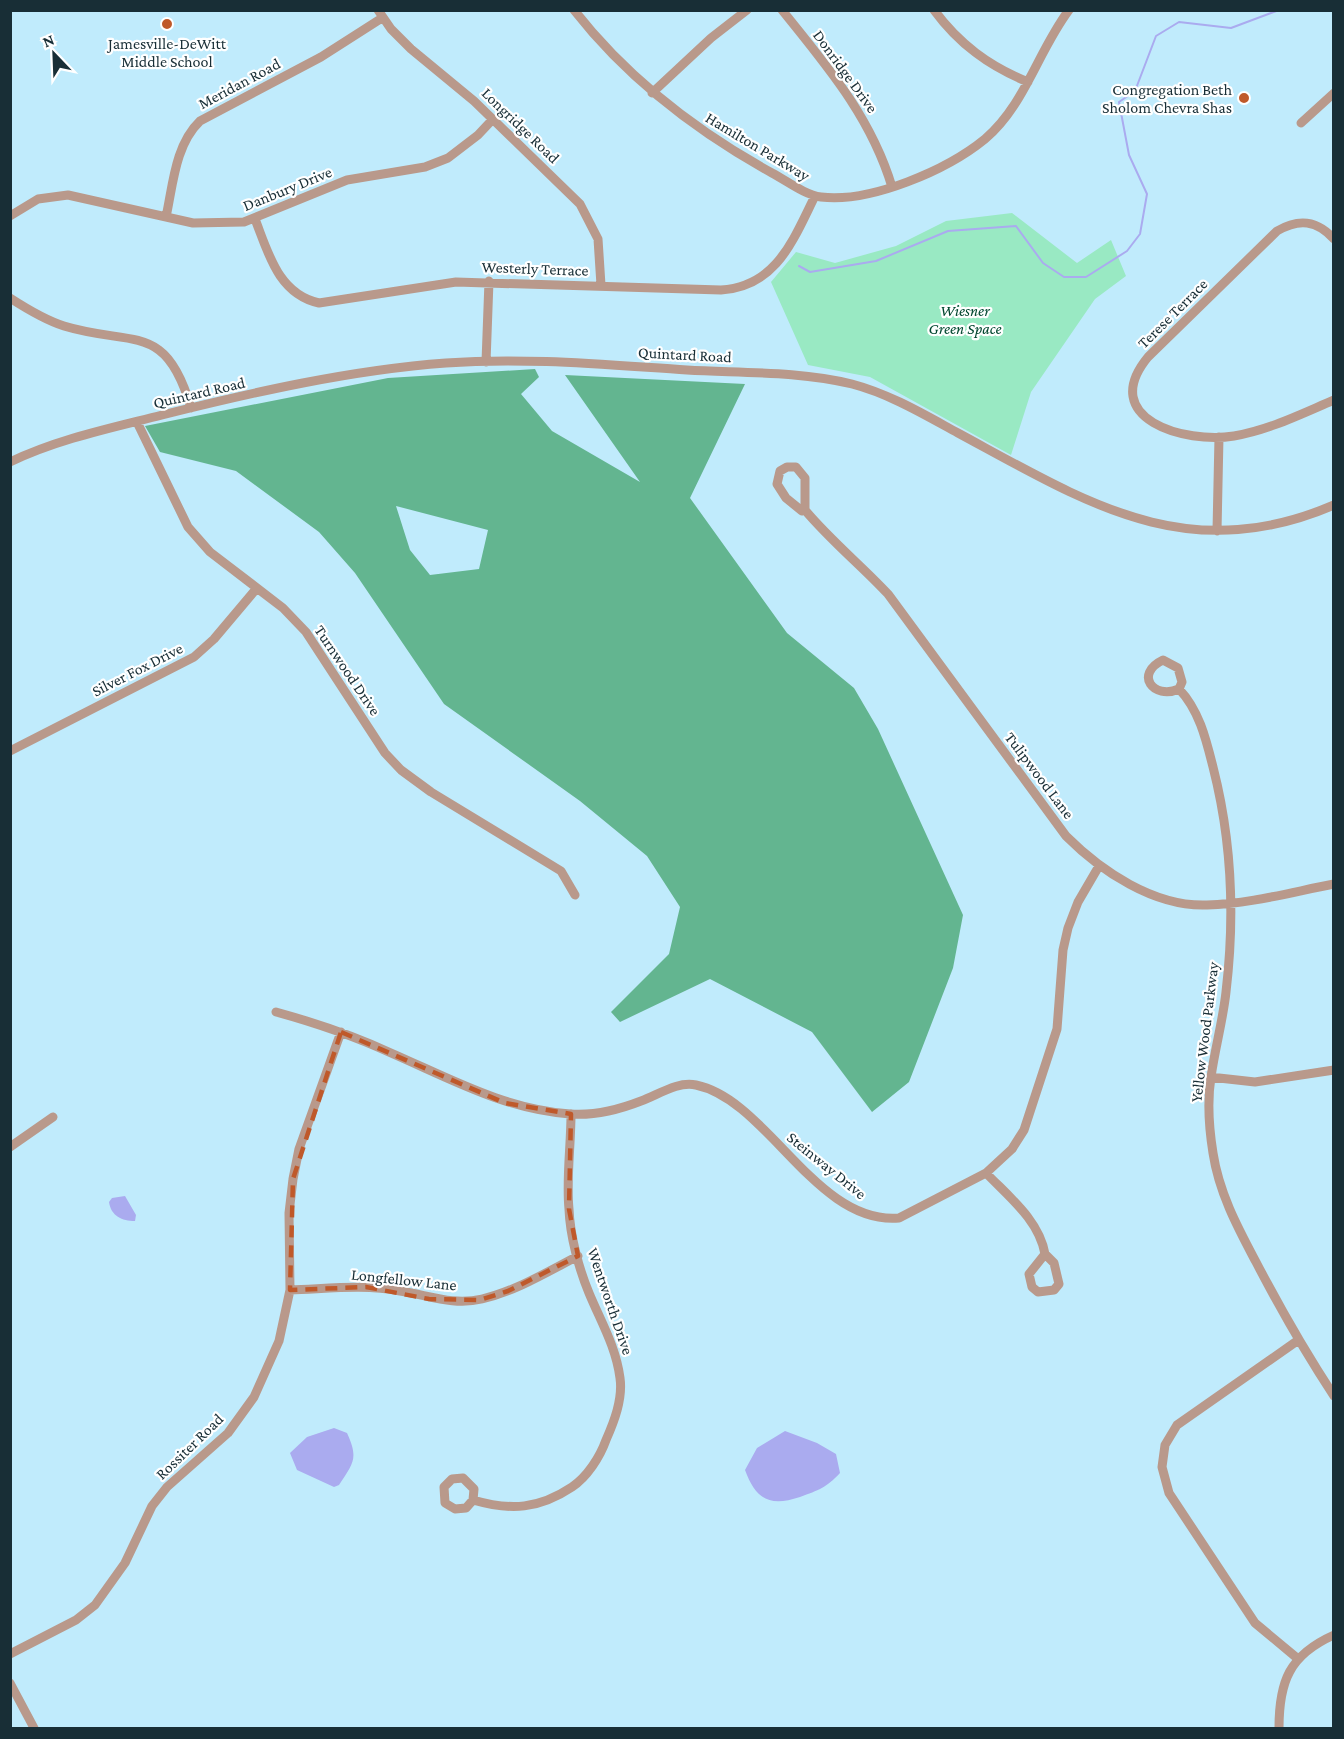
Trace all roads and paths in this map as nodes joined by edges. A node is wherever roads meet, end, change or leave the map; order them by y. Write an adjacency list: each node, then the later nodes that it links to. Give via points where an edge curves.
1 (574, 10): 8 (street, Hamilton Parkway, via 597,39)
2 (747, 10): 8 (street)
3 (782, 10): 12 (street, Donridge Drive, via 856,106 883,159)
4 (934, 10): 7 (street, via 985,62)
5 (1069, 10): 7 (street, Hamilton Parkway)
6 (380, 14): 10 (street, Longridge Road, via 411,49); 15 (street, Meridan Road, via 324,55 190,130)
7 (1028, 82): 12 (street, Hamilton Parkway, via 1015,105 985,139 941,167)
8 (652, 93): 13 (street, Hamilton Parkway, via 731,150)
9 (1334, 93): 11 (street)
10 (493, 119): 16 (street, Danbury Drive, via 448,158 347,180); 19 (street, Longridge Road, via 586,212 597,240)
11 (1301, 123)
12 (892, 187): 13 (street, Hamilton Parkway, via 859,195)
13 (815, 196): 19 (street, Westerly Terrace, via 780,260 754,282 721,290)
14 (10, 216): 15 (street, Danbury Drive, via 38,199 68,195)
15 (166, 218): 16 (street, Danbury Drive, via 228,224)
16 (255, 219): 18 (street, Westerly Terrace, via 275,269 285,284 309,301 340,301 456,282)
17 (1334, 239): 25 (street, Terese Terrace, via 1324,228 1310,223 1288,225 1276,231 1137,371 1132,394 1146,420 1194,435)
18 (489, 281): 19 (street, Westerly Terrace); 21 (street)
19 (601, 285)
20 (10, 298): 23 (street, via 64,326 151,343 176,367)
21 (486, 362): 23 (street, Quintard Road, via 405,367); 29 (street, Quintard Road, via 734,372 855,385 924,415 1078,498 1119,514 1165,525)
22 (1334, 400): 25 (street, Terese Terrace, via 1251,433)
23 (191, 408): 24 (street, Quintard Road)
24 (137, 422): 26 (street, Quintard Road, via 31,452); 30 (street, Turnwood Drive, via 188,527 210,552)
25 (1219, 437): 29 (street)
26 (10, 462)
27 (1334, 505): 29 (street, Quintard Road, via 1270,527)
28 (805, 510): 28 (street, Tulipwood Lane, via 802,472 796,467 780,471 777,479 781,492); 33 (street, Tulipwood Lane, via 888,594 1066,836)
29 (1217, 531)
30 (257, 588): 32 (street, Silver Fox Drive, via 194,657); 35 (street, Turnwood Drive, via 306,632 385,753 401,770 430,792 561,871)
31 (1179, 689): 36 (street, Yellow Wood Parkway, via 1196,712 1221,800 1230,856)
32 (10, 751)
33 (1099, 866): 36 (street, Tulipwood Lane, via 1142,890 1171,900 1205,906); 44 (street, Steinway Drive, via 1068,928 1058,1029 1028,1119 1012,1149)
34 (1334, 884): 36 (street, Tulipwood Lane)
35 (575, 895)
36 (1231, 903): 40 (street, Yellow Wood Parkway, via 1226,994)
37 (276, 1012): 38 (street, Steinway Drive)
38 (341, 1032): 41 (street, Steinway Drive, via 505,1103); 47 (street, Rossiter Road, via 292,1179)
39 (1334, 1070): 40 (street, via 1255,1082)
40 (1210, 1077): 48 (street, Yellow Wood Parkway, via 1209,1120 1221,1188)
41 (571, 1114): 44 (street, Steinway Drive, via 605,1113 667,1088 696,1084 732,1101 806,1172 847,1204 866,1216 884,1219 912,1214); 46 (street, Wentworth Drive, via 568,1209)
42 (53, 1117): 43 (street)
43 (10, 1147)
44 (987, 1173): 45 (street, via 1032,1222)
45 (1045, 1254)
46 (578, 1256): 47 (street, Longfellow Lane, via 508,1291 480,1300 429,1299 366,1287); 50 (street, Wentworth Drive, via 589,1293 611,1338 621,1381 616,1417 602,1452 580,1482 554,1499 510,1509)
47 (290, 1290): 52 (street, Rossiter Road, via 279,1341 254,1397 228,1433 167,1487 152,1506 116,1579 76,1620)
48 (1297, 1341): 49 (street, Yellow Wood Parkway); 53 (street, via 1177,1425 1165,1444 1162,1467 1169,1493 1239,1602 1255,1623)
49 (1334, 1396)
50 (473, 1500)
51 (1334, 1635): 53 (street, via 1317,1642)
52 (10, 1654)
53 (1297, 1658): 56 (street, via 1283,1686)
54 (10, 1683): 55 (street)
55 (34, 1728)
56 (1279, 1728)

